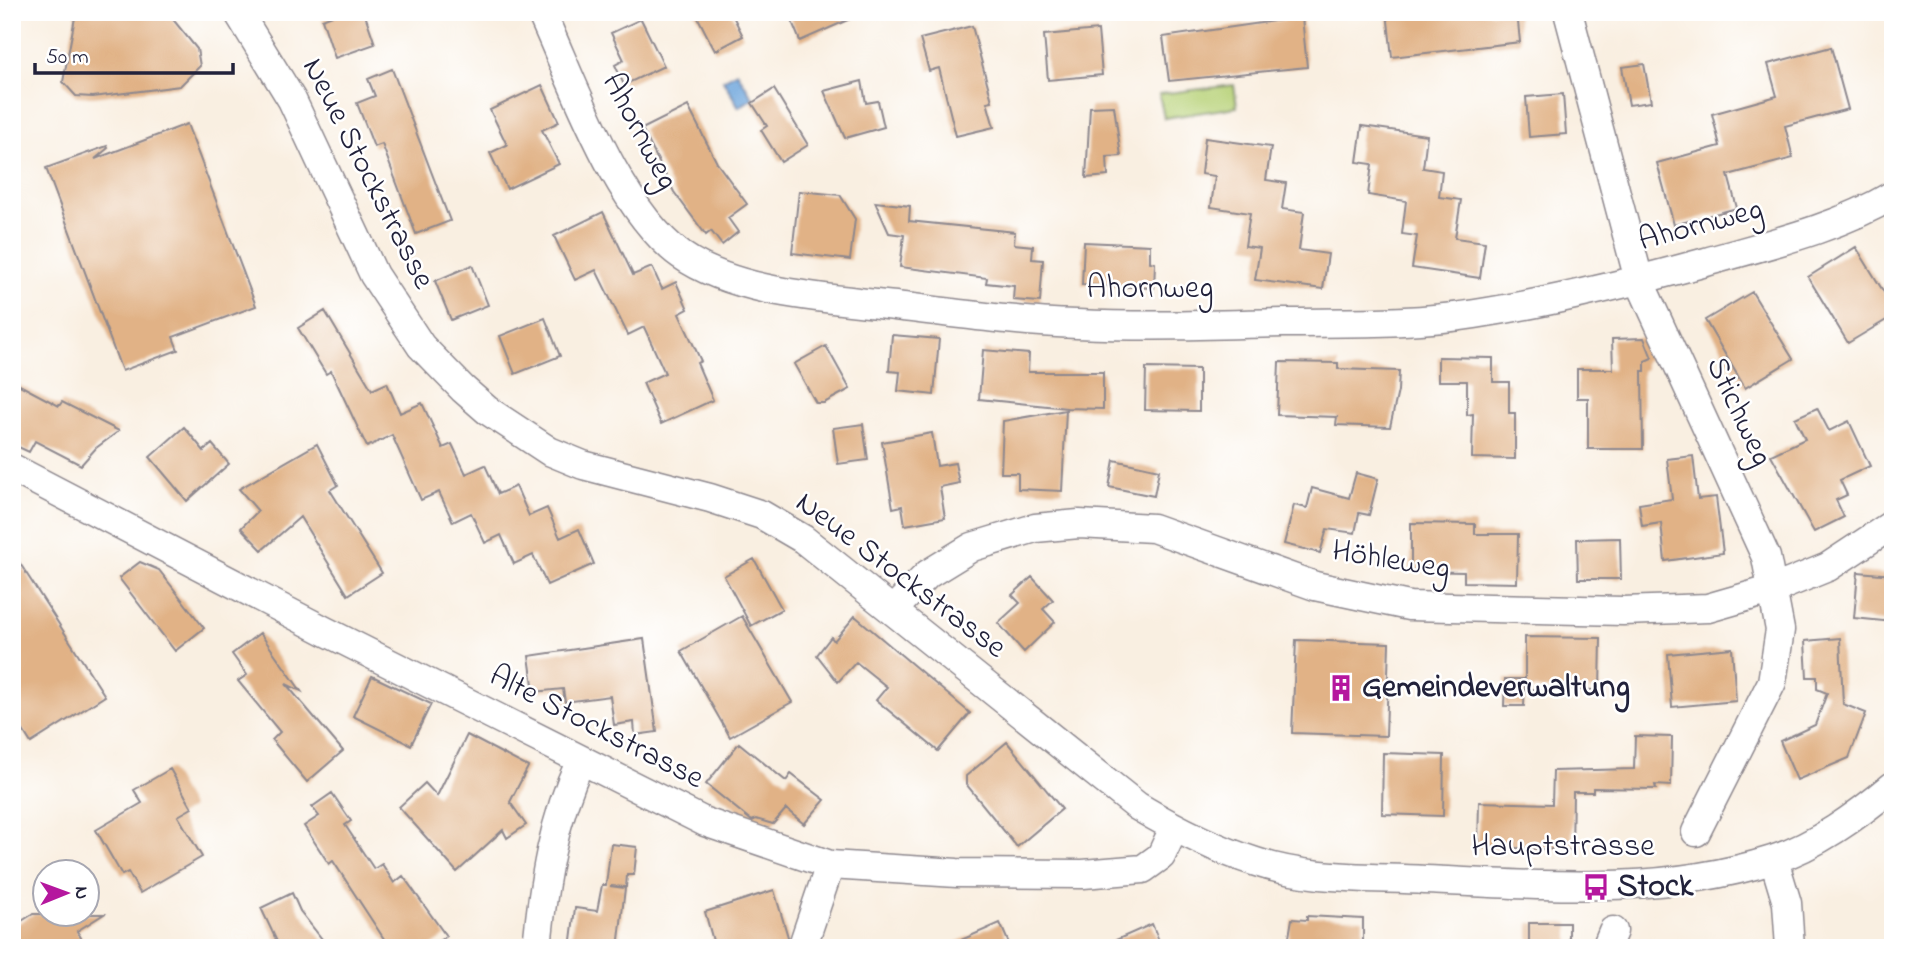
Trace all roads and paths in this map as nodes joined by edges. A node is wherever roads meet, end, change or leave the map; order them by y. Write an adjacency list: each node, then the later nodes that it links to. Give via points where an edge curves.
1 (238, 12): 9 (street, Neue Stockstrasse, via 292,100 374,275 421,346 463,389 549,452 762,515 803,539)
2 (541, 12): 5 (street, Ahornweg, via 636,208 681,255 711,272 754,285 1015,321 1199,325 1474,314)
3 (1568, 12): 5 (street, Stichweg)
4 (1893, 195): 5 (street, Ahornweg, via 1845,219 1778,242)
5 (1639, 280): 8 (street, Stichweg, via 1766,558)
6 (12, 468): 10 (street, Alte Stockstrasse)
7 (1893, 524): 8 (street, Höhleweg, via 1828,567)
8 (1774, 589): 9 (street, Höhleweg, via 1708,608 1623,611 1409,606 1315,586 1153,528 1079,524 1035,528 972,547 928,574); 13 (street, Stichweg, via 1780,629 1772,682)
9 (893, 610): 12 (street, Neue Stockstrasse, via 1137,806)
10 (581, 760): 15 (street, Alte Stockstrasse, via 705,822); 16 (street, via 555,833)
11 (1893, 786): 14 (street, Hauptstrasse, via 1843,824)
12 (1174, 828): 14 (street, Hauptstrasse, via 1258,863 1356,877 1596,887 1681,881); 15 (street, Alte Stockstrasse, via 1161,856 1143,869 1083,874 969,873)
13 (1696, 832)
14 (1774, 860): 18 (street, via 1787,903)
15 (830, 865): 17 (street)
16 (537, 948)
17 (802, 948)
18 (1790, 948)

